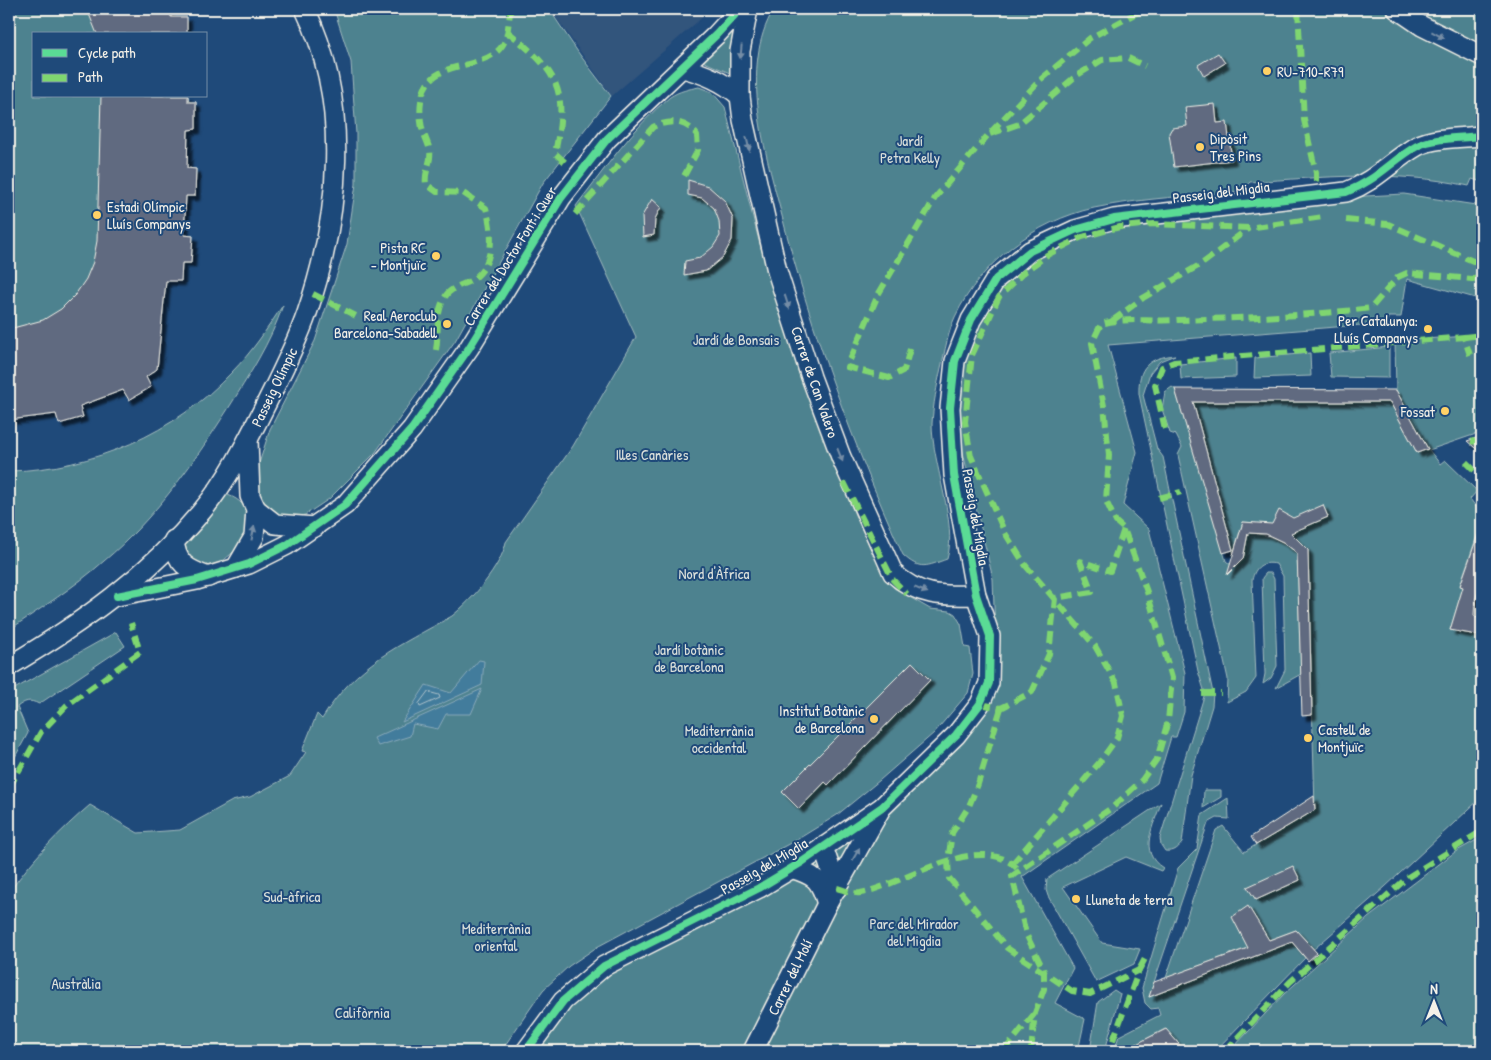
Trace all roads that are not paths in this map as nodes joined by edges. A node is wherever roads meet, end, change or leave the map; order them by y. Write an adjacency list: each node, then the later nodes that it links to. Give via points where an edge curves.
1 (305, 9): 9 (street, Passeig Olímpic, via 315,29 332,89 335,181 320,270 307,314 290,356)
2 (740, 9): 6 (street, Carrer del Doctor Font i Quer)
3 (748, 9): 7 (street, Carrer de Can Valero, one-way to 7, via 740,51)
4 (1397, 9): 5 (street, one-way to 5, via 1422,26)
5 (1482, 56)
6 (683, 68): 7 (street, via 725,83); 12 (street, Carrer del Doctor Font i Quer, via 607,139 561,198 469,348 412,430 345,505)
7 (740, 96): 16 (street, Carrer de Can Valero, one-way to 16, via 777,271 811,377 885,559 904,584 940,595)
8 (1482, 136): 16 (street, Passeig del Migdia, via 1446,139 1419,146 1364,185 1346,192 1114,220 1075,230 1030,251 996,279 971,320 956,361 950,408 954,475)
9 (248, 439): 10 (street, Passeig Olímpic); 11 (street)
10 (219, 487): 11 (street, via 237,489); 13 (street, Passeig Olímpic, via 202,511)
11 (253, 503): 12 (street, via 275,524); 14 (street, one-way to 11, via 254,537)
12 (315, 527): 14 (street, Carrer del Doctor Font i Quer, via 287,545)
13 (174, 540): 15 (street, via 175,552 182,564); 17 (street, Passeig Olímpic)
14 (236, 568): 15 (street)
15 (208, 577): 17 (street)
16 (976, 595): 19 (street, Passeig del Migdia, via 990,636 989,683 980,704 956,735)
17 (117, 596): 18 (street, Passeig Olímpic, via 57,638)
18 (9, 666)
19 (882, 807): 20 (street, Passeig del Migdia); 22 (street, Carrer del Molí, one-way to 19)
20 (824, 847): 21 (street, Passeig del Migdia); 22 (street)
21 (791, 868): 22 (street, via 810,874); 23 (street, Passeig del Migdia, via 759,888 604,966 563,1001)
22 (832, 896): 24 (street, Carrer del Molí)
23 (526, 1051)
24 (753, 1051)

